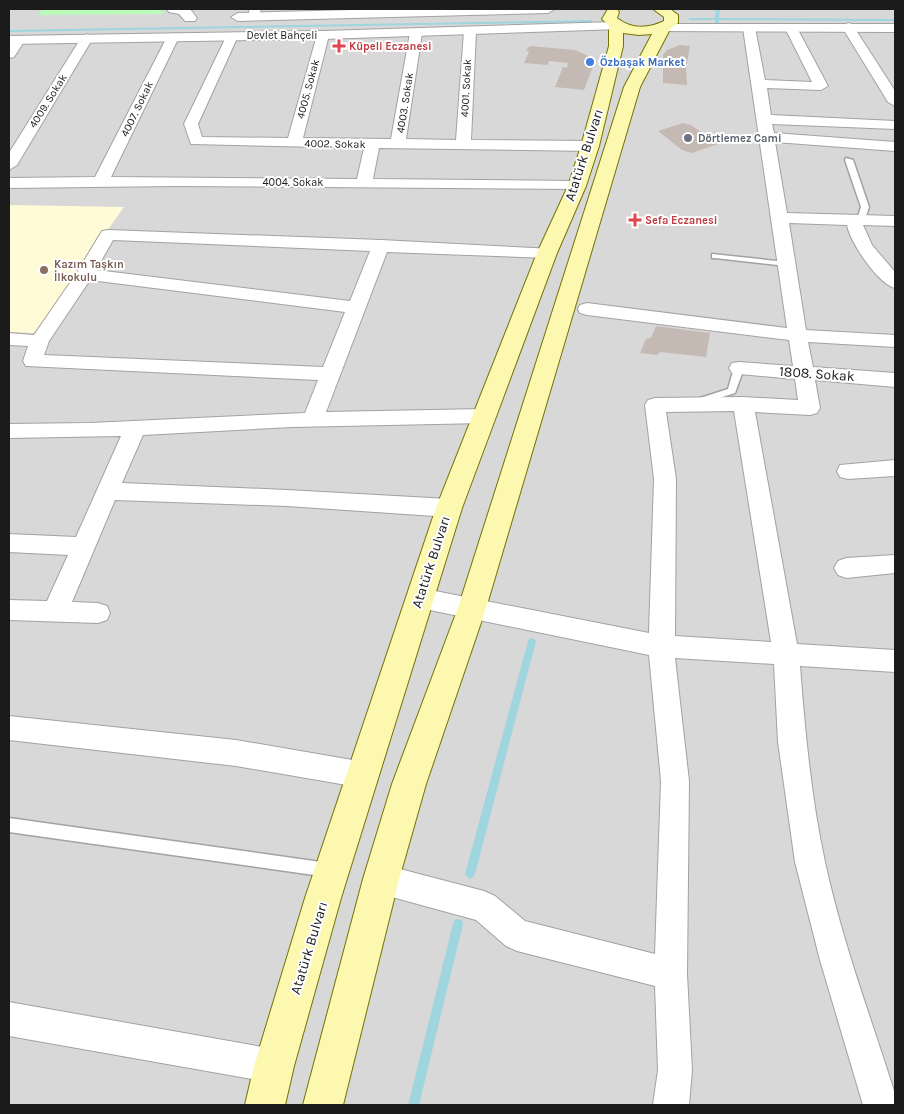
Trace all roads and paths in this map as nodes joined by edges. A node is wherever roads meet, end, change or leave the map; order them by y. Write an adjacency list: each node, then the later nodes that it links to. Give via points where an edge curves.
1 (174, 9): 7 (street)
2 (548, 9): 3 (street, Devlet Bahçeli)
3 (433, 10): 4 (street, Devlet Bahçeli)
4 (344, 12): 5 (street, Devlet Bahçeli)
5 (254, 13): 6 (street, Devlet Bahçeli)
6 (226, 17)
7 (190, 18): 8 (street); 11 (street)
8 (208, 18)
9 (616, 18): 10 (main road, via 630,30); 16 (street, Devlet Bahçeli); 33 (main road, Atatürk Bulvarı, via 616,46)
10 (662, 18): 13 (street); 75 (main road, Atatürk Bulvarı, via 632,87)
11 (161, 19)
12 (848, 26): 14 (street); 15 (street); 25 (street)
13 (749, 28): 14 (street); 24 (street)
14 (791, 28): 24 (street, via 821,86)
15 (895, 28)
16 (470, 31): 17 (street, Devlet Bahçeli); 32 (street, 4001. Sokak)
17 (416, 33): 18 (street, Devlet Bahçeli); 31 (street, 4003. Sokak)
18 (323, 35): 20 (street, Devlet Bahçeli); 29 (street, 4005. Sokak)
19 (172, 36): 20 (street, Devlet Bahçeli); 21 (street, Devlet Bahçeli); 37 (street, 4007. Sokak)
20 (232, 36): 29 (street, 4002. Sokak, via 191,124 196,141)
21 (87, 38): 22 (street, Devlet Bahçeli); 36 (street, 4009. Sokak)
22 (14, 40): 23 (street)
23 (9, 54)
24 (760, 84): 26 (street)
25 (895, 102)
26 (766, 118): 27 (street); 28 (street)
27 (895, 125)
28 (767, 137): 34 (street); 41 (street)
29 (294, 143): 30 (street, 4002. Sokak)
30 (372, 144): 31 (street, 4002. Sokak); 38 (street)
31 (398, 144): 32 (street, 4002. Sokak)
32 (463, 145): 33 (street, 4002. Sokak)
33 (590, 146): 40 (main road, Atatürk Bulvarı)
34 (895, 146)
35 (849, 160): 42 (lane, via 866,207)
36 (9, 165)
37 (101, 181): 38 (street, 4004. Sokak); 39 (street, 4004. Sokak)
38 (364, 182): 40 (street, 4004. Sokak)
39 (9, 183)
40 (577, 186): 45 (main road, Atatürk Bulvarı)
41 (782, 218): 42 (street); 47 (street)
42 (858, 220): 43 (street); 49 (street, via 855,231 863,248)
43 (895, 221)
44 (381, 245): 45 (street); 48 (street, via 108,235); 50 (street)
45 (547, 253): 62 (main road, Atatürk Bulvarı)
46 (715, 256): 47 (lane)
47 (786, 264): 52 (street)
48 (85, 274): 50 (street); 54 (street)
49 (895, 283)
50 (357, 308): 58 (street)
51 (587, 309): 52 (street)
52 (797, 334): 55 (street); 57 (street)
53 (9, 339): 54 (street)
54 (39, 341): 58 (street, via 33,361)
55 (895, 341)
56 (739, 368): 57 (street, 1808. Sokak); 60 (lane, via 732,391)
57 (804, 373): 59 (street, 1808. Sokak); 61 (street, via 810,408)
58 (330, 374): 63 (street)
59 (895, 380)
60 (690, 404): 61 (street); 79 (street, via 656,405 665,478)
61 (743, 404): 80 (street)
62 (484, 416): 63 (street); 69 (main road, Atatürk Bulvarı)
63 (313, 419): 64 (street)
64 (135, 428): 65 (street); 68 (street)
65 (9, 430)
66 (895, 468): 67 (street)
67 (848, 471)
68 (107, 491): 69 (street); 71 (street)
69 (449, 508): 74 (main road, Atatürk Bulvarı)
70 (9, 543): 71 (street)
71 (84, 546): 77 (street)
72 (895, 564): 73 (street)
73 (846, 568)
74 (420, 598): 75 (street); 83 (main road, Atatürk Bulvarı)
75 (472, 608): 79 (street); 86 (main road, Atatürk Bulvarı, via 409,784)
76 (9, 610): 77 (street)
77 (55, 612): 78 (street)
78 (98, 613)
79 (661, 646): 80 (street); 87 (street, via 675,781)
80 (786, 654): 81 (street); 93 (street, via 792,742 810,862 836,960)
81 (895, 661)
82 (9, 728): 83 (street, via 236,753)
83 (364, 775): 85 (main road, Atatürk Bulvarı)
84 (9, 825): 85 (lane)
85 (332, 871): 89 (main road, Atatürk Bulvarı)
86 (381, 878): 87 (street, via 484,908 516,935); 91 (main road, Atatürk Bulvarı)
87 (671, 974): 92 (street, via 675,1070)
88 (9, 1019): 89 (street)
89 (274, 1066): 90 (main road, Atatürk Bulvarı)
90 (265, 1105)
91 (323, 1105)
92 (671, 1105)
93 (881, 1105)

